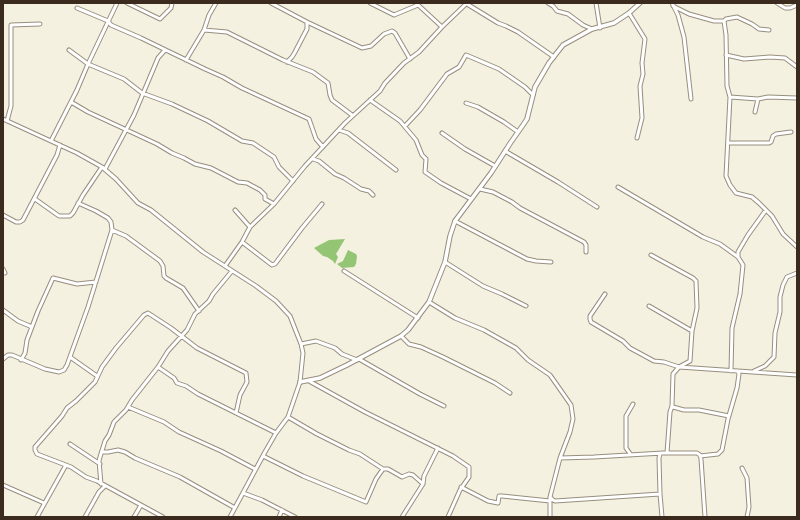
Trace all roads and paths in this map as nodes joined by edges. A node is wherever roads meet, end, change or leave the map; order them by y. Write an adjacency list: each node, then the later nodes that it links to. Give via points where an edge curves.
1 (117, 3): 17 (street)
2 (127, 3): 3 (street, via 160,19 171,8)
3 (172, 3)
4 (216, 3): 27 (street, via 208,15)
5 (271, 3): 19 (street)
6 (370, 3): 12 (street, via 394,15)
7 (467, 3): 24 (street); 33 (street, via 498,23 518,32)
8 (548, 3): 28 (street, via 557,11 568,14)
9 (596, 3): 25 (street)
10 (640, 3): 16 (street)
11 (777, 3): 14 (street, via 785,8)
12 (417, 4): 24 (street)
13 (673, 5): 18 (street, via 701,18); 44 (street, via 682,26)
14 (797, 5)
15 (77, 8): 17 (street)
16 (629, 13): 25 (street); 58 (street, via 644,39 640,86 642,118)
17 (108, 21): 21 (street); 23 (street)
18 (724, 21): 29 (street, via 737,17 759,29); 32 (street)
19 (307, 22): 22 (street); 26 (street)
20 (40, 24): 51 (street, via 11,25 11,106)
21 (111, 25): 23 (street); 31 (street)
22 (316, 26): 26 (street); 34 (street, via 362,48 370,46 384,34 392,31)
23 (105, 27): 37 (street)
24 (442, 27): 34 (street)
25 (600, 28): 28 (street)
26 (307, 29): 36 (street, via 292,58)
27 (204, 30): 35 (street); 36 (street, via 227,32)
28 (592, 30): 33 (street, via 563,45)
29 (769, 30)
30 (69, 50): 37 (street)
31 (165, 50): 35 (street); 39 (street, via 158,58)
32 (726, 54): 38 (street, via 744,59 785,58); 41 (street)
33 (554, 57): 40 (street)
34 (410, 59): 45 (street)
35 (186, 60): 62 (street, via 309,119 316,139)
36 (287, 62): 49 (street, via 305,68 324,80 329,85 332,100)
37 (88, 64): 39 (street, via 124,79); 46 (street)
38 (797, 67)
39 (142, 93): 53 (street); 68 (street, via 208,121 242,141 253,143 274,157)
40 (533, 95): 52 (street, via 499,69 466,55 459,67 447,74); 55 (street, via 527,119)
41 (730, 98): 42 (street); 60 (street)
42 (758, 98): 43 (street); 48 (street)
43 (797, 98)
44 (691, 99)
45 (370, 100): 49 (street); 52 (street)
46 (71, 102): 53 (street); 59 (street)
47 (466, 103): 55 (street, via 478,107)
48 (755, 112)
49 (352, 115): 54 (street)
50 (3, 119): 51 (street)
51 (7, 121): 59 (street)
52 (405, 126): 73 (street, via 426,159 425,172)
53 (125, 130): 66 (street); 75 (street, via 194,164 211,168 238,182 247,183 260,190 265,199)
54 (339, 130): 62 (street); 67 (street, via 348,133)
55 (518, 132): 63 (street)
56 (791, 132): 60 (street, via 776,134 769,143)
57 (442, 133): 65 (street)
58 (637, 138)
59 (51, 141): 61 (street)
60 (729, 143): 79 (street, via 726,176 730,185 736,193 752,197)
61 (60, 145): 66 (street); 72 (street)
62 (322, 147): 64 (street)
63 (505, 151): 65 (street); 77 (street)
64 (313, 159): 68 (street); 71 (street)
65 (495, 166): 70 (street)
66 (103, 168): 74 (street); 91 (street, via 138,203)
67 (396, 170)
68 (293, 181): 75 (street)
69 (618, 187): 88 (street)
70 (480, 189): 73 (street); 86 (street, via 493,192 584,242)
71 (373, 195)
72 (35, 199): 74 (street, via 63,217 70,216); 80 (street, via 22,221 16,222)
73 (471, 199): 81 (street)
74 (78, 203): 83 (street, via 108,218)
75 (274, 204): 82 (street)
76 (322, 204): 84 (street, via 275,264)
77 (597, 207)
78 (235, 210): 82 (street)
79 (766, 210): 85 (street, via 783,234); 88 (street, via 748,235)
80 (3, 215)
81 (455, 221): 89 (street); 90 (street, via 527,259)
82 (250, 227): 84 (street)
83 (112, 230): 97 (street); 103 (street, via 126,236 160,261 164,276 183,288)
84 (242, 242): 91 (street)
85 (797, 247)
86 (586, 252)
87 (651, 255): 106 (street, via 696,281 697,308)
88 (738, 256): 116 (street, via 743,265 740,294 732,328)
89 (445, 262): 99 (street); 100 (street, via 483,286)
90 (551, 262)
91 (225, 266): 93 (street)
92 (3, 269): 95 (street)
93 (232, 271): 103 (street); 109 (street, via 283,308 293,322)
94 (344, 271): 104 (street)
95 (5, 273)
96 (797, 273): 118 (street, via 787,277 783,285 774,357 765,366)
97 (96, 282): 105 (street, via 77,284 53,278); 110 (street)
98 (605, 294): 115 (street, via 590,316 591,322 646,357)
99 (429, 302): 104 (street); 140 (street, via 455,318 512,345 550,375 572,407 572,427)
100 (526, 306)
101 (649, 306): 106 (street)
102 (3, 310): 105 (street)
103 (199, 311): 107 (street, via 192,318 187,330)
104 (418, 318): 108 (street)
105 (32, 327): 112 (street)
106 (692, 331): 115 (street, via 690,361)
107 (180, 335): 114 (street); 120 (street, via 147,313 116,348); 128 (street, via 197,348 246,373 247,382 240,394)
108 (401, 336): 113 (street); 123 (street, via 409,344 443,357)
109 (301, 344): 113 (street, via 316,340); 122 (street, via 303,359)
110 (70, 357): 112 (street, via 64,370 59,372); 120 (street)
111 (3, 359): 112 (street, via 8,355)
112 (22, 360)
113 (358, 360): 121 (street); 125 (street)
114 (158, 366): 127 (street); 128 (street, via 177,383)
115 (679, 367): 116 (street); 126 (street, via 673,374)
116 (731, 371): 117 (street)
117 (738, 372): 118 (street); 129 (street)
118 (753, 372): 119 (street)
119 (797, 375)
120 (97, 376): 142 (street, via 90,388 66,408 59,420 35,446 37,454)
121 (309, 381): 122 (street); 133 (street)
122 (300, 382): 130 (street)
123 (510, 393)
124 (633, 404): 137 (street, via 626,416 626,448)
125 (444, 406)
126 (672, 406): 129 (street); 135 (street)
127 (128, 407): 134 (street, via 114,422); 145 (street, via 164,422)
128 (236, 413): 131 (street)
129 (729, 416): 139 (street, via 722,450 718,454)
130 (288, 417): 131 (street); 144 (street, via 360,454)
131 (276, 433): 138 (street)
132 (70, 444): 141 (street)
133 (438, 448): 146 (street, via 424,476); 149 (street, via 469,467 469,477)
134 (102, 452): 141 (street); 156 (street, via 125,452 180,477)
135 (668, 453): 136 (street); 139 (street, via 697,453)
136 (660, 454): 137 (street); 151 (street)
137 (631, 455): 140 (street)
138 (263, 456): 144 (street, via 366,502); 145 (street)
139 (700, 456): 169 (street)
140 (560, 458): 152 (street)
141 (100, 464): 148 (street)
142 (66, 465): 148 (street); 154 (street)
143 (742, 468): 170 (street, via 747,478)
144 (383, 469): 146 (street, via 402,477 412,475)
145 (255, 470): 150 (street)
146 (423, 484): 165 (street)
147 (3, 485): 154 (street)
148 (103, 485): 155 (street); 159 (street)
149 (461, 488): 153 (street, via 488,501 498,502 499,496 502,496); 166 (street)
150 (243, 493): 156 (street); 157 (street)
151 (660, 494): 152 (street, via 555,501); 168 (street)
152 (550, 496): 153 (street)
153 (550, 502): 167 (street)
154 (44, 503): 158 (street)
155 (141, 505): 160 (street); 161 (street)
156 (235, 508): 162 (street)
157 (282, 510): 163 (street); 164 (street)
158 (37, 517)
159 (85, 517)
160 (134, 517)
161 (162, 517)
162 (230, 517)
163 (279, 517)
164 (295, 517)
165 (402, 517)
166 (448, 517)
167 (550, 517)
168 (662, 517)
169 (705, 517)
170 (747, 517)

